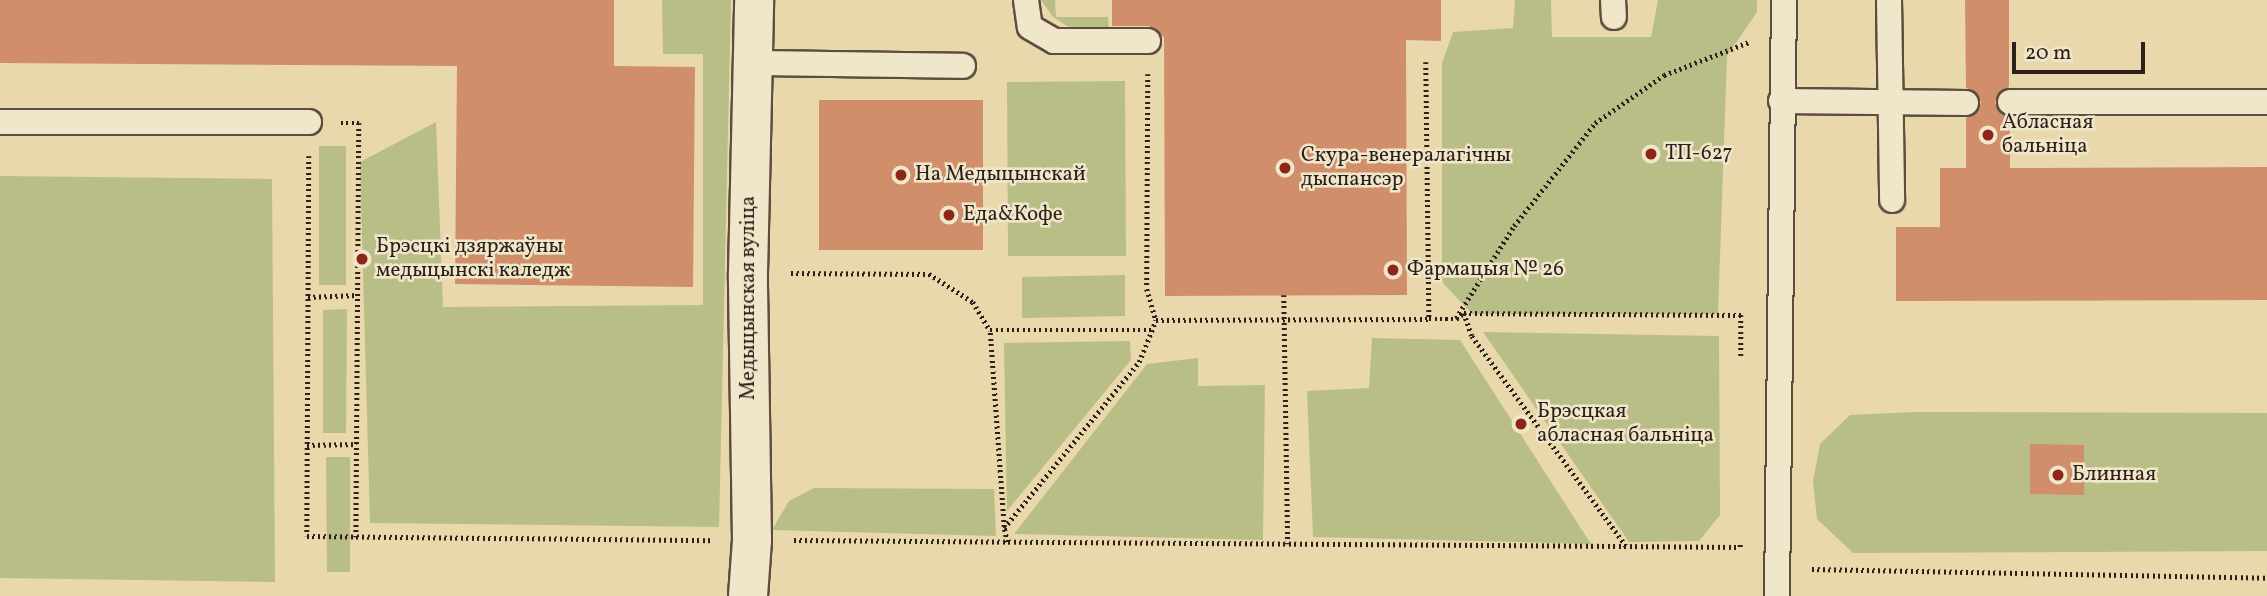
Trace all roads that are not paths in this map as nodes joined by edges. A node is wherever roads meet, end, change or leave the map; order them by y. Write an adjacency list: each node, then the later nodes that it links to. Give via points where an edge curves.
1 (754, 0): 6 (street, Медыцынская вуліца)
2 (1026, 0): 5 (lane, via 1030,27 1054,41)
3 (1784, 0): 8 (lane)
4 (1889, 0): 10 (lane)
5 (1148, 41)
6 (753, 62): 7 (lane); 16 (street, Медыцынская вуліца)
7 (963, 66)
8 (1781, 102): 10 (lane); 17 (lane)
9 (2267, 102): 12 (lane)
10 (1891, 103): 11 (lane); 15 (lane)
11 (1966, 103)
12 (2010, 103)
13 (0, 122): 14 (lane)
14 (309, 122)
15 (1892, 200)
16 (748, 596)
17 (1777, 596)

